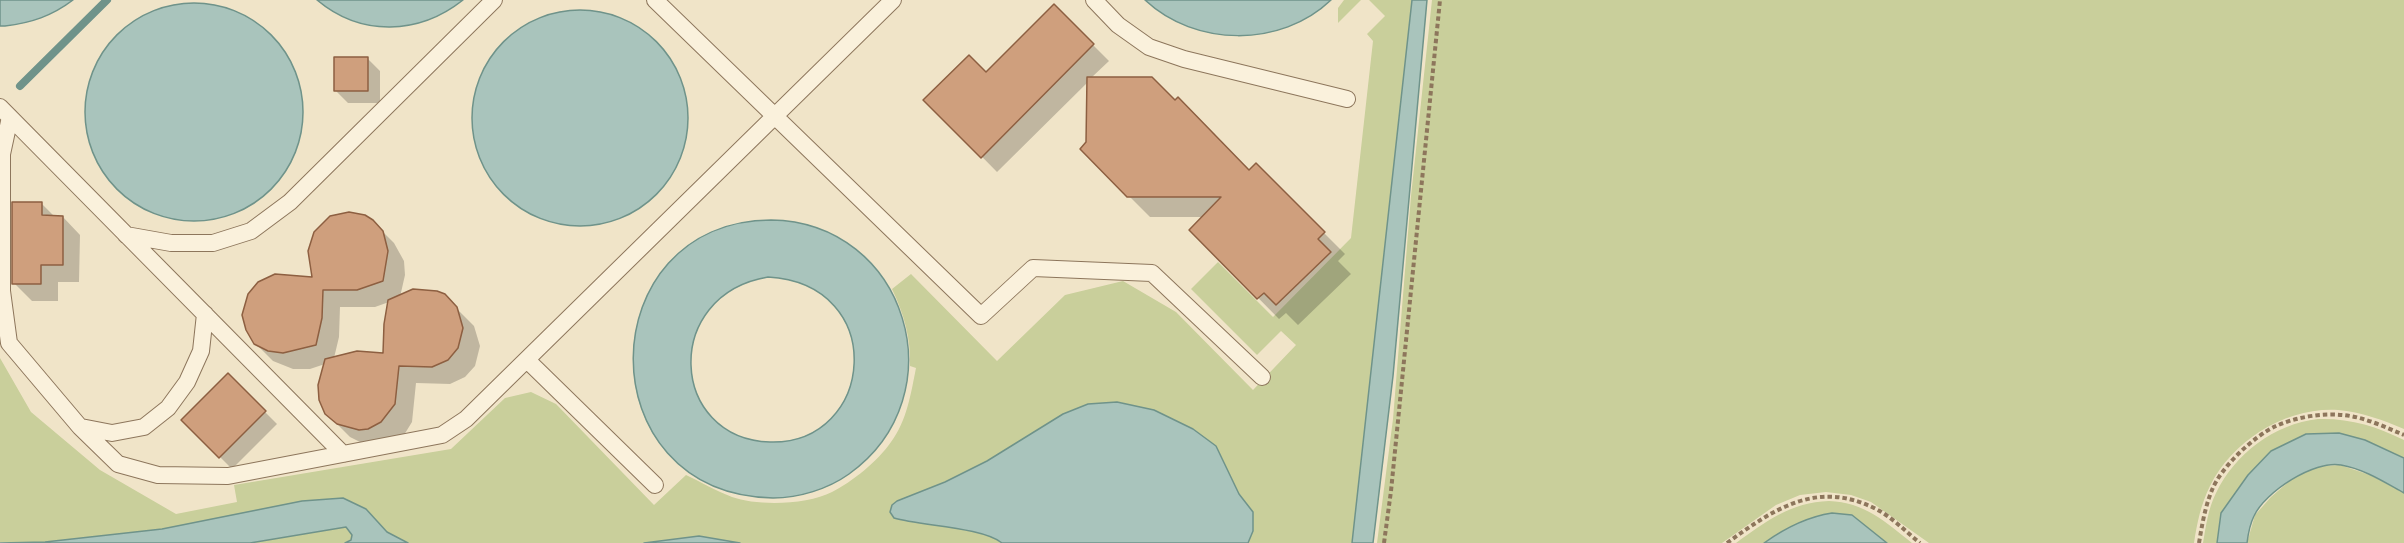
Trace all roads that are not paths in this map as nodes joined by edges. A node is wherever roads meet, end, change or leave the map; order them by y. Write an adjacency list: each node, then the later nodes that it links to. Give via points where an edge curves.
1 (494, 0): 8 (lane, via 290,202 251,231 213,243 171,243)
2 (655, 0): 7 (lane)
3 (893, 0): 7 (lane)
4 (1094, 0): 5 (lane, via 1118,25 1149,47)
5 (1347, 99)
6 (5, 112): 8 (lane); 12 (lane, via 2,291 9,343)
7 (775, 116): 10 (lane); 11 (lane, via 981,316 1033,268 1152,273)
8 (126, 235): 9 (lane)
9 (205, 314): 12 (lane, via 201,351 187,382 168,408 144,427 112,433); 13 (lane)
10 (527, 360): 13 (lane, via 466,419 442,435); 14 (lane)
11 (1262, 377)
12 (80, 427): 13 (lane, via 118,464 158,475 228,476)
13 (343, 454)
14 (655, 485)

